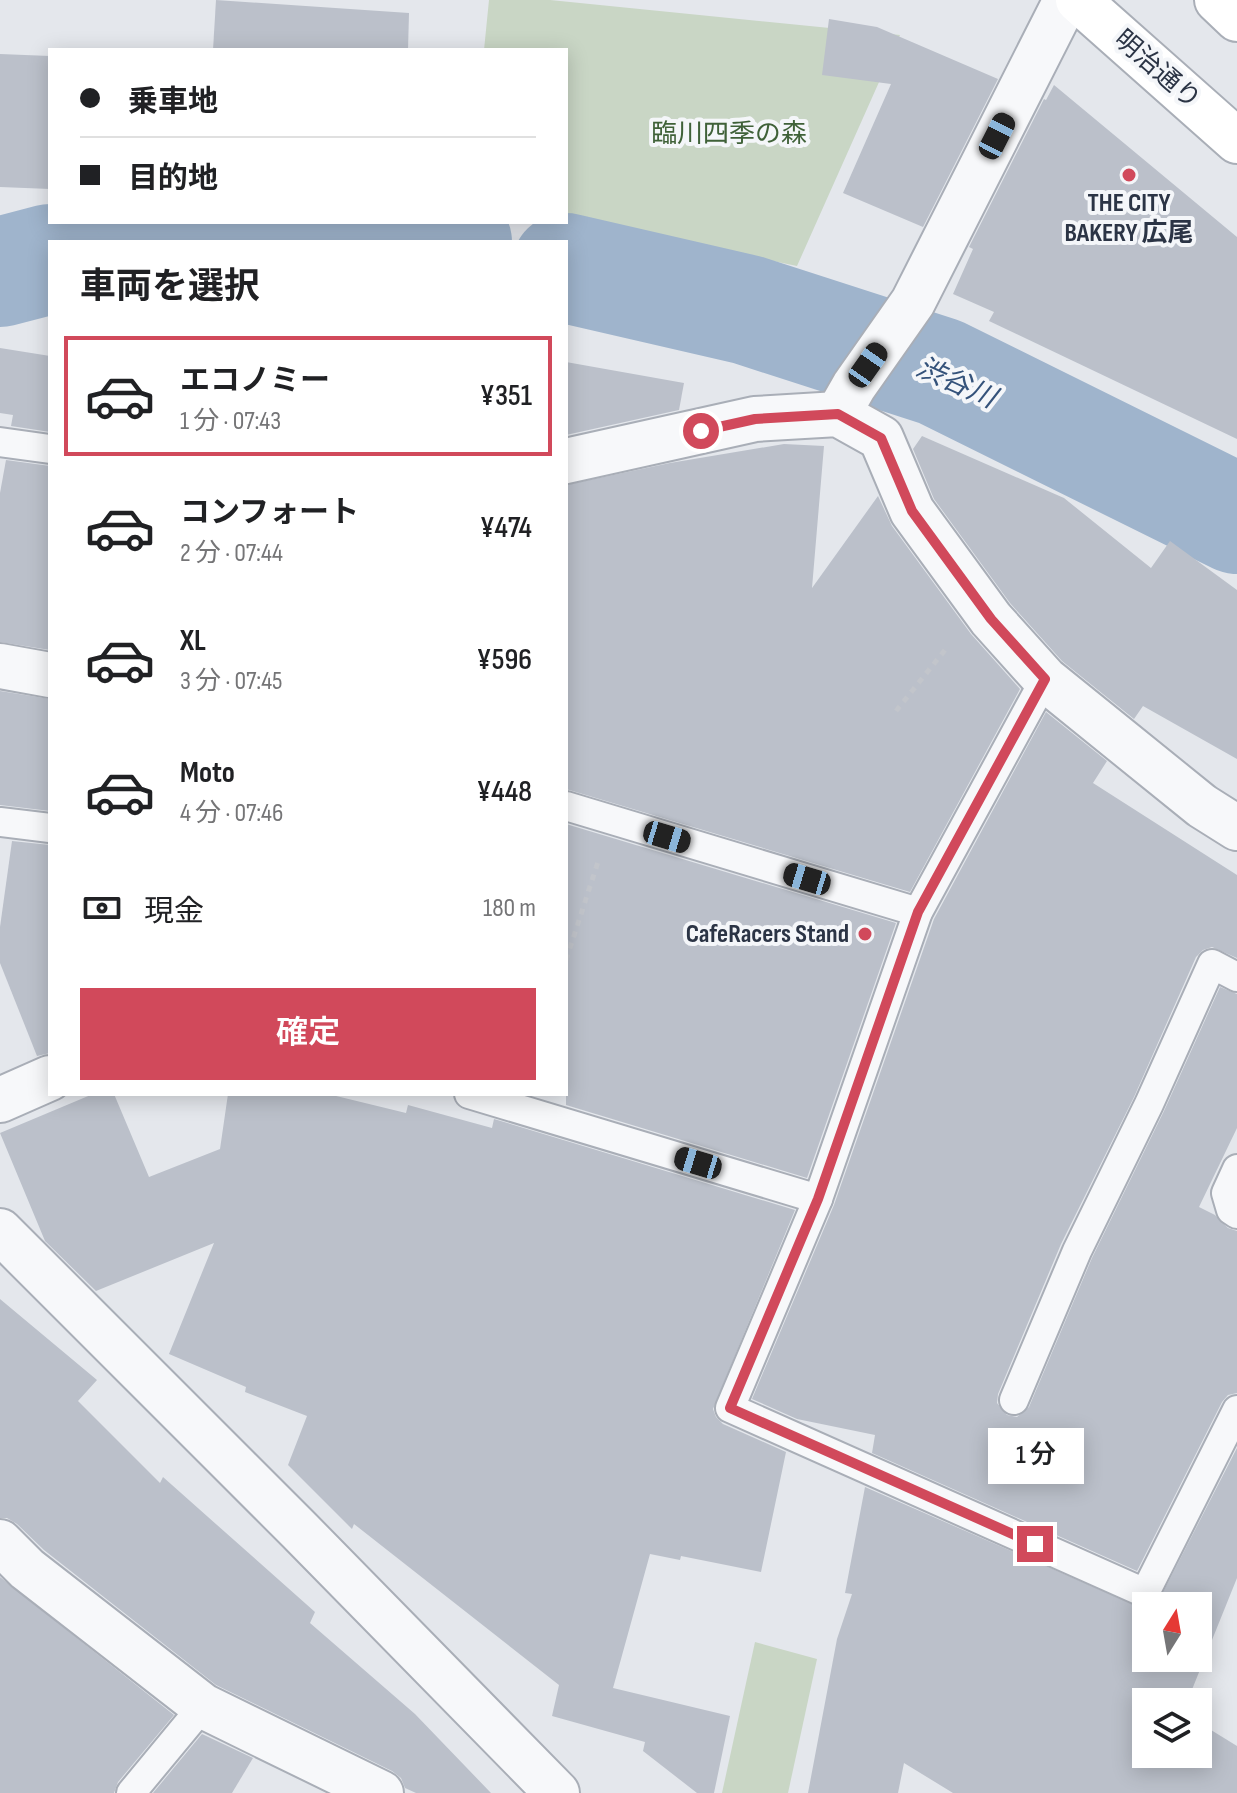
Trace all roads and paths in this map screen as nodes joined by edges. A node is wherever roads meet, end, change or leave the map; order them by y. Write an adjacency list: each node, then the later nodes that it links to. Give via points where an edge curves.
1 (1066, 0): 6 (street, via 913,302)
2 (1078, 0): 5 (main road, 明治通り)
3 (1217, 0): 4 (main road)
4 (1237, 19)
5 (1237, 141)
6 (846, 400): 9 (street); 10 (street, via 881,438 912,511)
7 (0, 442): 8 (lane)
8 (48, 449)
9 (568, 461)
10 (979, 604): 13 (street); 14 (path)
11 (0, 666): 12 (street)
12 (48, 675)
13 (1045, 679): 19 (street, via 1202,806); 20 (lane)
14 (896, 711)
15 (568, 807): 16 (lane)
16 (612, 820): 20 (lane); 21 (path)
17 (0, 822): 18 (lane)
18 (48, 828)
19 (1237, 828)
20 (918, 912): 27 (lane)
21 (568, 954)
22 (1237, 977): 30 (lane, via 1212,964 1077,1251)
23 (48, 1079): 25 (street)
24 (476, 1096): 27 (lane)
25 (0, 1100)
26 (1237, 1169): 28 (lane, via 1226,1193)
27 (818, 1199): 31 (lane, via 730,1408 1145,1593)
28 (1237, 1214)
29 (0, 1231): 36 (street)
30 (1014, 1400)
31 (1237, 1410)
32 (0, 1542): 33 (street, via 27,1569)
33 (203, 1706): 34 (lane); 35 (street)
34 (131, 1793)
35 (381, 1793)
36 (557, 1793)

